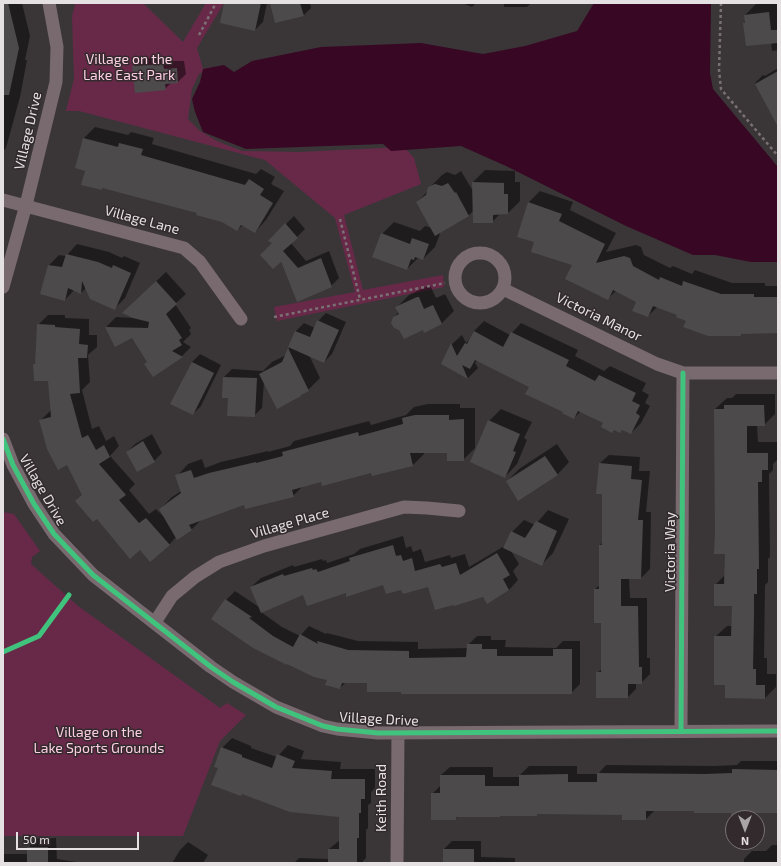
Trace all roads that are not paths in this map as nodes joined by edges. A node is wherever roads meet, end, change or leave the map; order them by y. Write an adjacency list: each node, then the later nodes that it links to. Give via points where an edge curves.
1 (49, 3): 3 (street, Village Drive, via 57,47 56,82)
2 (3, 200): 3 (street, Village Lane)
3 (26, 205): 4 (street, Village Drive); 6 (street, Village Lane, via 184,248 200,262)
4 (3, 287)
5 (503, 289): 7 (street, Victoria Manor, via 657,364)
6 (241, 319)
7 (683, 373): 8 (street); 12 (street, Victoria Way)
8 (778, 373)
9 (3, 439): 11 (street, Village Drive, via 13,465 54,534 93,574)
10 (459, 511): 11 (street, Village Place, via 404,508 256,548 219,562 195,577 172,596)
11 (155, 622): 14 (street, Village Drive, via 211,667 276,707 337,729)
12 (680, 731): 13 (street, Village Drive); 14 (street, Village Drive)
13 (778, 731)
14 (398, 734): 15 (street, Keith Road)
15 (397, 863)

